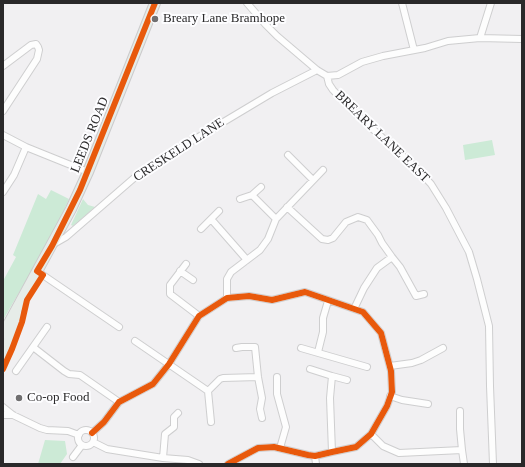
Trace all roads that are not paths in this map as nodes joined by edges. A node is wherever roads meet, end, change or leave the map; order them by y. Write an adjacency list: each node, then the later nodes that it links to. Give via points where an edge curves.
1 (155, 3): 16 (highway, LEEDS ROAD)
2 (246, 3): 9 (street, BREARY LANE EAST, via 266,25)
3 (402, 3): 7 (street)
4 (490, 3): 5 (street)
5 (480, 38): 6 (street); 7 (street, via 448,41)
6 (522, 39)
7 (414, 50): 10 (street, via 362,62 338,75)
8 (3, 66): 11 (street, via 31,45 36,44 38,47 37,59)
9 (317, 70): 10 (street, BREARY LANE EAST); 27 (street, CRESKELD LANE, via 272,93 155,162)
10 (327, 76): 85 (street, BREARY LANE EAST, via 333,90 355,113 413,164 431,184 469,252 489,326)
11 (3, 111)
12 (3, 135): 13 (street)
13 (26, 147): 16 (street); 19 (street, via 14,175)
14 (288, 155): 17 (street)
15 (323, 170): 17 (street)
16 (88, 172): 27 (highway, LEEDS ROAD)
17 (313, 180): 22 (street)
18 (261, 187): 20 (street)
19 (3, 192)
20 (252, 195): 21 (street); 25 (street)
21 (240, 199)
22 (287, 207): 25 (street); 28 (street, via 322,239 328,240 333,238 346,222 358,217 367,220)
23 (219, 211): 24 (street)
24 (211, 219): 26 (street); 29 (street)
25 (276, 219): 29 (street, via 268,239 260,250)
26 (201, 228)
27 (52, 246): 31 (highway, LEEDS ROAD)
28 (392, 257): 34 (street, via 400,267 413,297); 38 (street, via 377,268)
29 (247, 260): 35 (street, via 231,272 227,279)
30 (186, 264): 32 (street)
31 (37, 271): 37 (highway, LEEDS ROAD); 41 (street)
32 (180, 271): 33 (street); 39 (street, via 170,285 170,294)
33 (193, 280)
34 (424, 294)
35 (227, 298): 36 (street, via 249,296 272,300 305,292); 39 (street)
36 (328, 300): 38 (street); 48 (street)
37 (16, 308): 42 (highway, LEEDS ROAD); 49 (highway, LEEDS ROAD, via 16,324)
38 (354, 309): 51 (street, via 363,312 381,333)
39 (199, 316): 50 (street)
40 (47, 327): 44 (street)
41 (119, 327)
42 (3, 334)
43 (135, 341): 50 (street)
44 (33, 347): 54 (street); 61 (street, via 64,371 80,375)
45 (236, 348): 56 (street, via 255,347)
46 (301, 348): 48 (street)
47 (444, 348): 51 (street, via 416,362)
48 (318, 352): 52 (street)
49 (3, 354)
50 (169, 364): 59 (street); 61 (street, via 152,384)
51 (390, 366): 60 (street)
52 (367, 367)
53 (310, 369): 55 (street)
54 (16, 371)
55 (332, 376): 58 (street); 77 (street)
56 (258, 377): 59 (street, via 223,378); 68 (street)
57 (277, 377): 75 (street, via 276,394 286,427)
58 (347, 380)
59 (208, 391): 69 (street)
60 (390, 396): 62 (street); 72 (street)
61 (120, 402): 70 (street)
62 (428, 404)
63 (3, 407): 67 (street)
64 (460, 411): 76 (street)
65 (178, 413): 80 (street, via 174,417 174,427 165,434)
66 (3, 415): 67 (street)
67 (13, 415): 71 (street, via 40,428)
68 (262, 418)
69 (211, 422)
70 (92, 433): 71 (street, via 85,430); 73 (street)
71 (79, 434): 74 (street, via 79,442)
72 (371, 434): 76 (street, via 383,446 399,453); 77 (street, via 356,447)
73 (93, 442): 74 (street, via 87,446); 80 (street, via 108,449)
74 (82, 445): 79 (street)
75 (280, 448): 78 (street); 82 (street, via 258,448)
76 (462, 450): 84 (street)
77 (332, 452): 78 (street)
78 (315, 456): 83 (street)
79 (73, 457)
80 (163, 458): 81 (street, via 188,460)
81 (199, 464)
82 (228, 464)
83 (316, 464)
84 (464, 464)
85 (494, 464)

